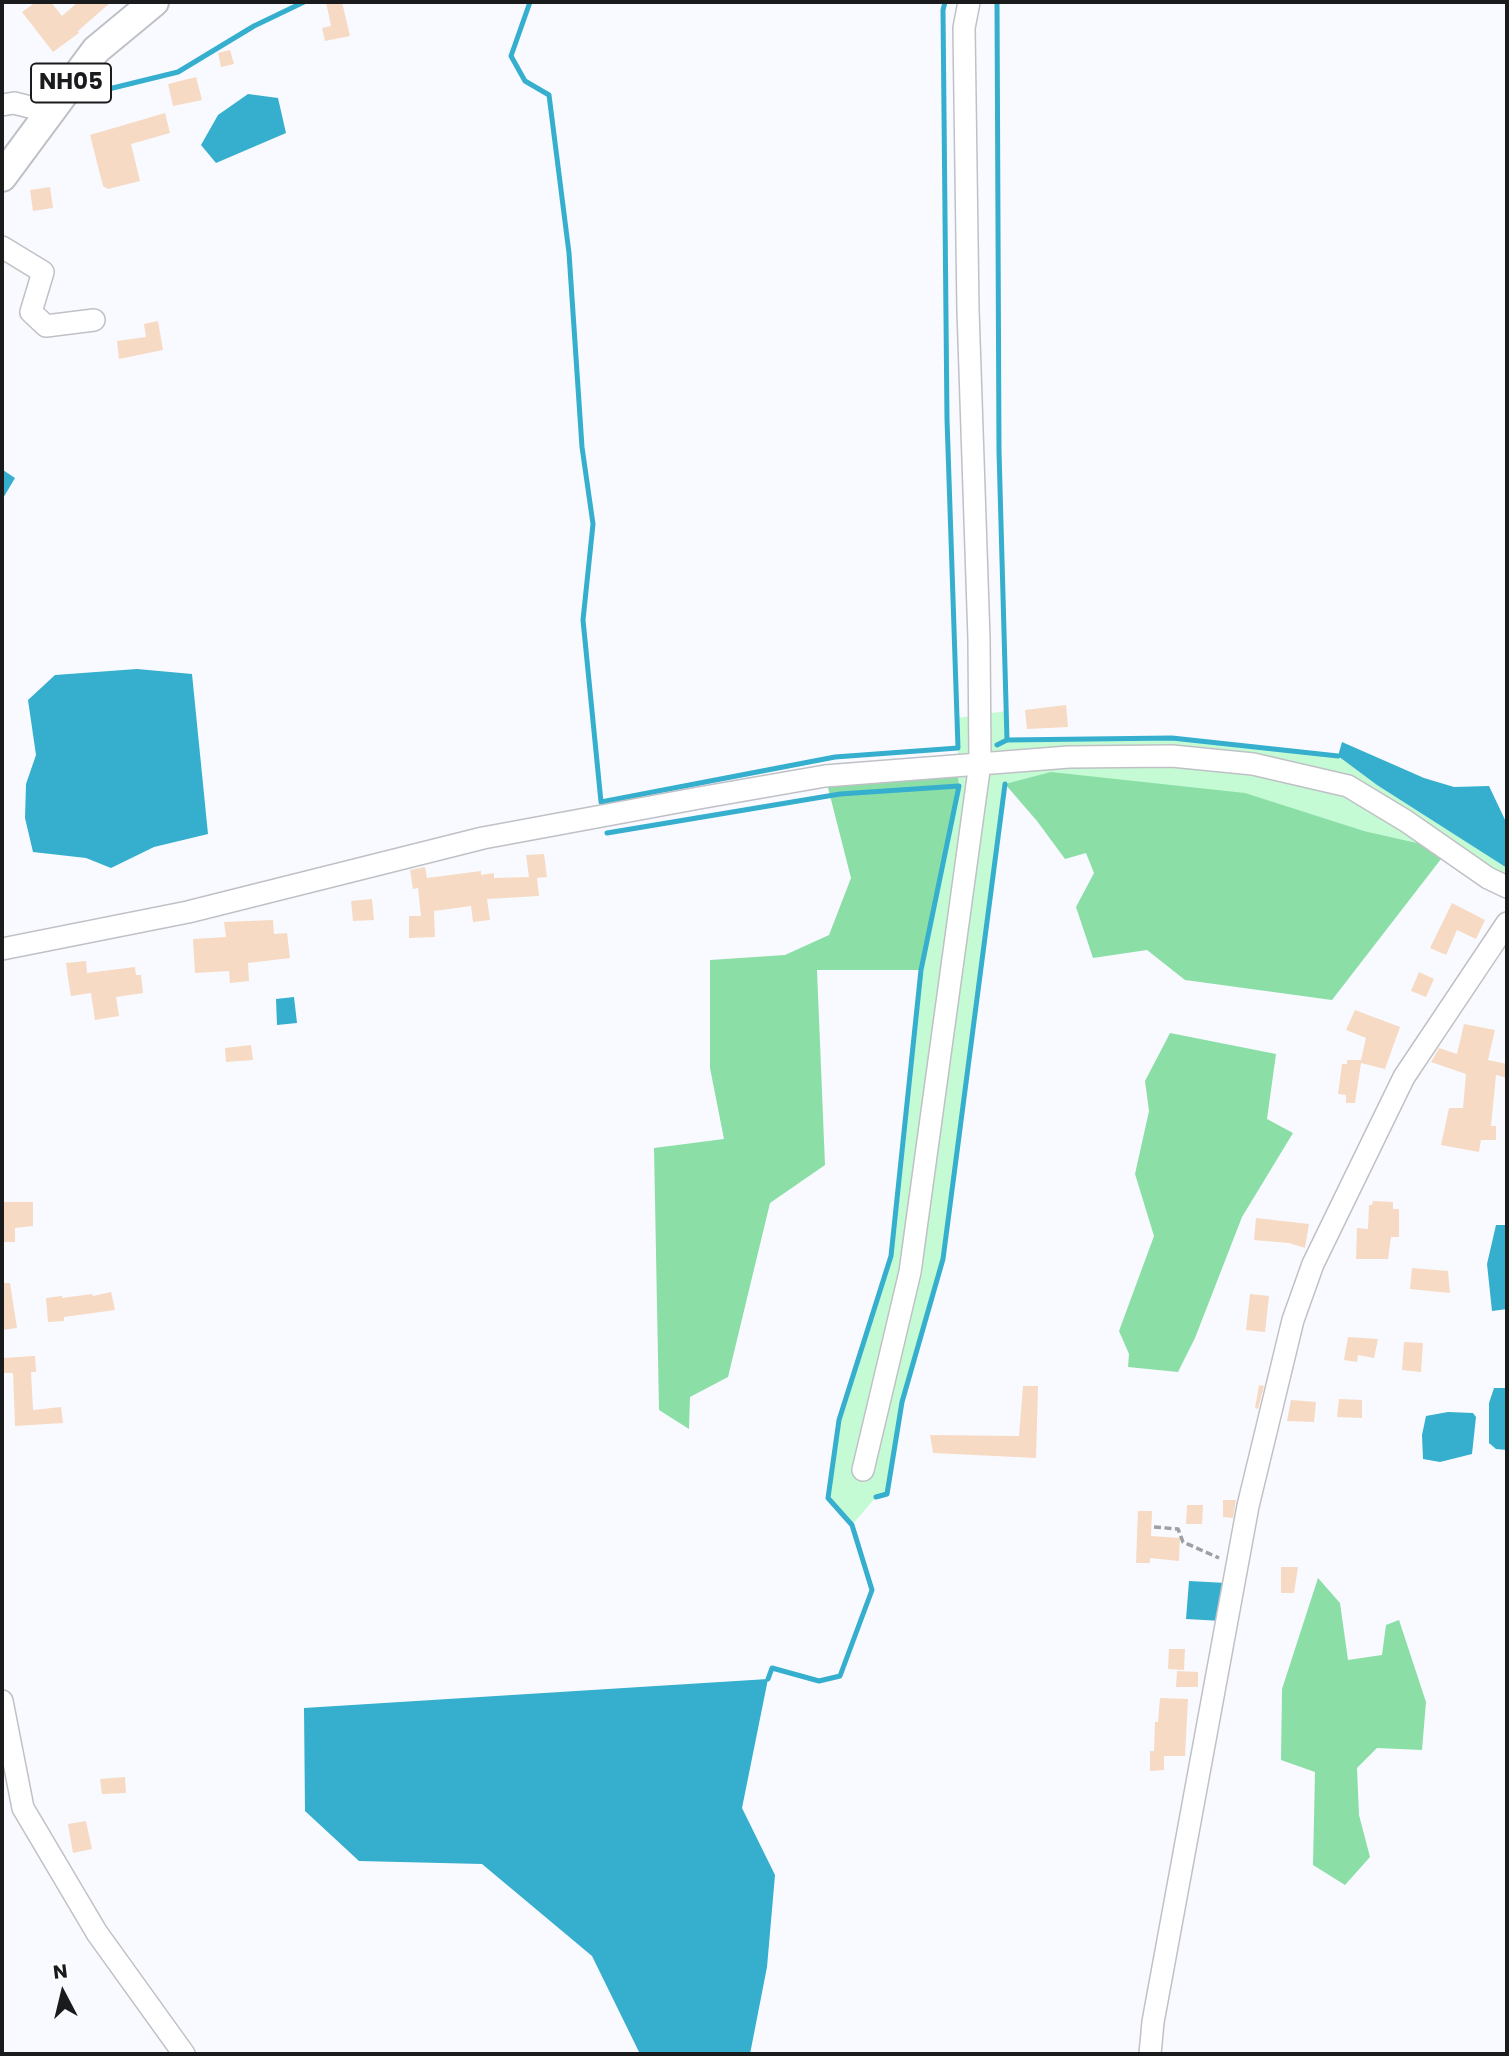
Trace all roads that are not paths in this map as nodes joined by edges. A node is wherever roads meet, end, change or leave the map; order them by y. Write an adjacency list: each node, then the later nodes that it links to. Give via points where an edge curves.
1 (154, 2): 4 (main road, NH05, via 96,50)
2 (969, 2): 8 (street, via 964,29 968,310)
3 (2, 105): 4 (street, via 14,103)
4 (50, 112): 5 (main road, NH05)
5 (2, 177)
6 (2, 247): 7 (street, via 43,272 31,312 46,326)
7 (93, 320)
8 (980, 763): 9 (street, via 1172,756 1253,764 1348,786); 11 (street, via 825,776 483,838 188,912); 12 (street, via 910,1272)
9 (1507, 887)
10 (1507, 923): 15 (street, via 1404,1077 1313,1264 1290,1333 1248,1506)
11 (2, 949)
12 (863, 1470)
13 (2, 1702): 14 (street, via 23,1808 97,1933)
14 (184, 2054)
15 (1150, 2054)

